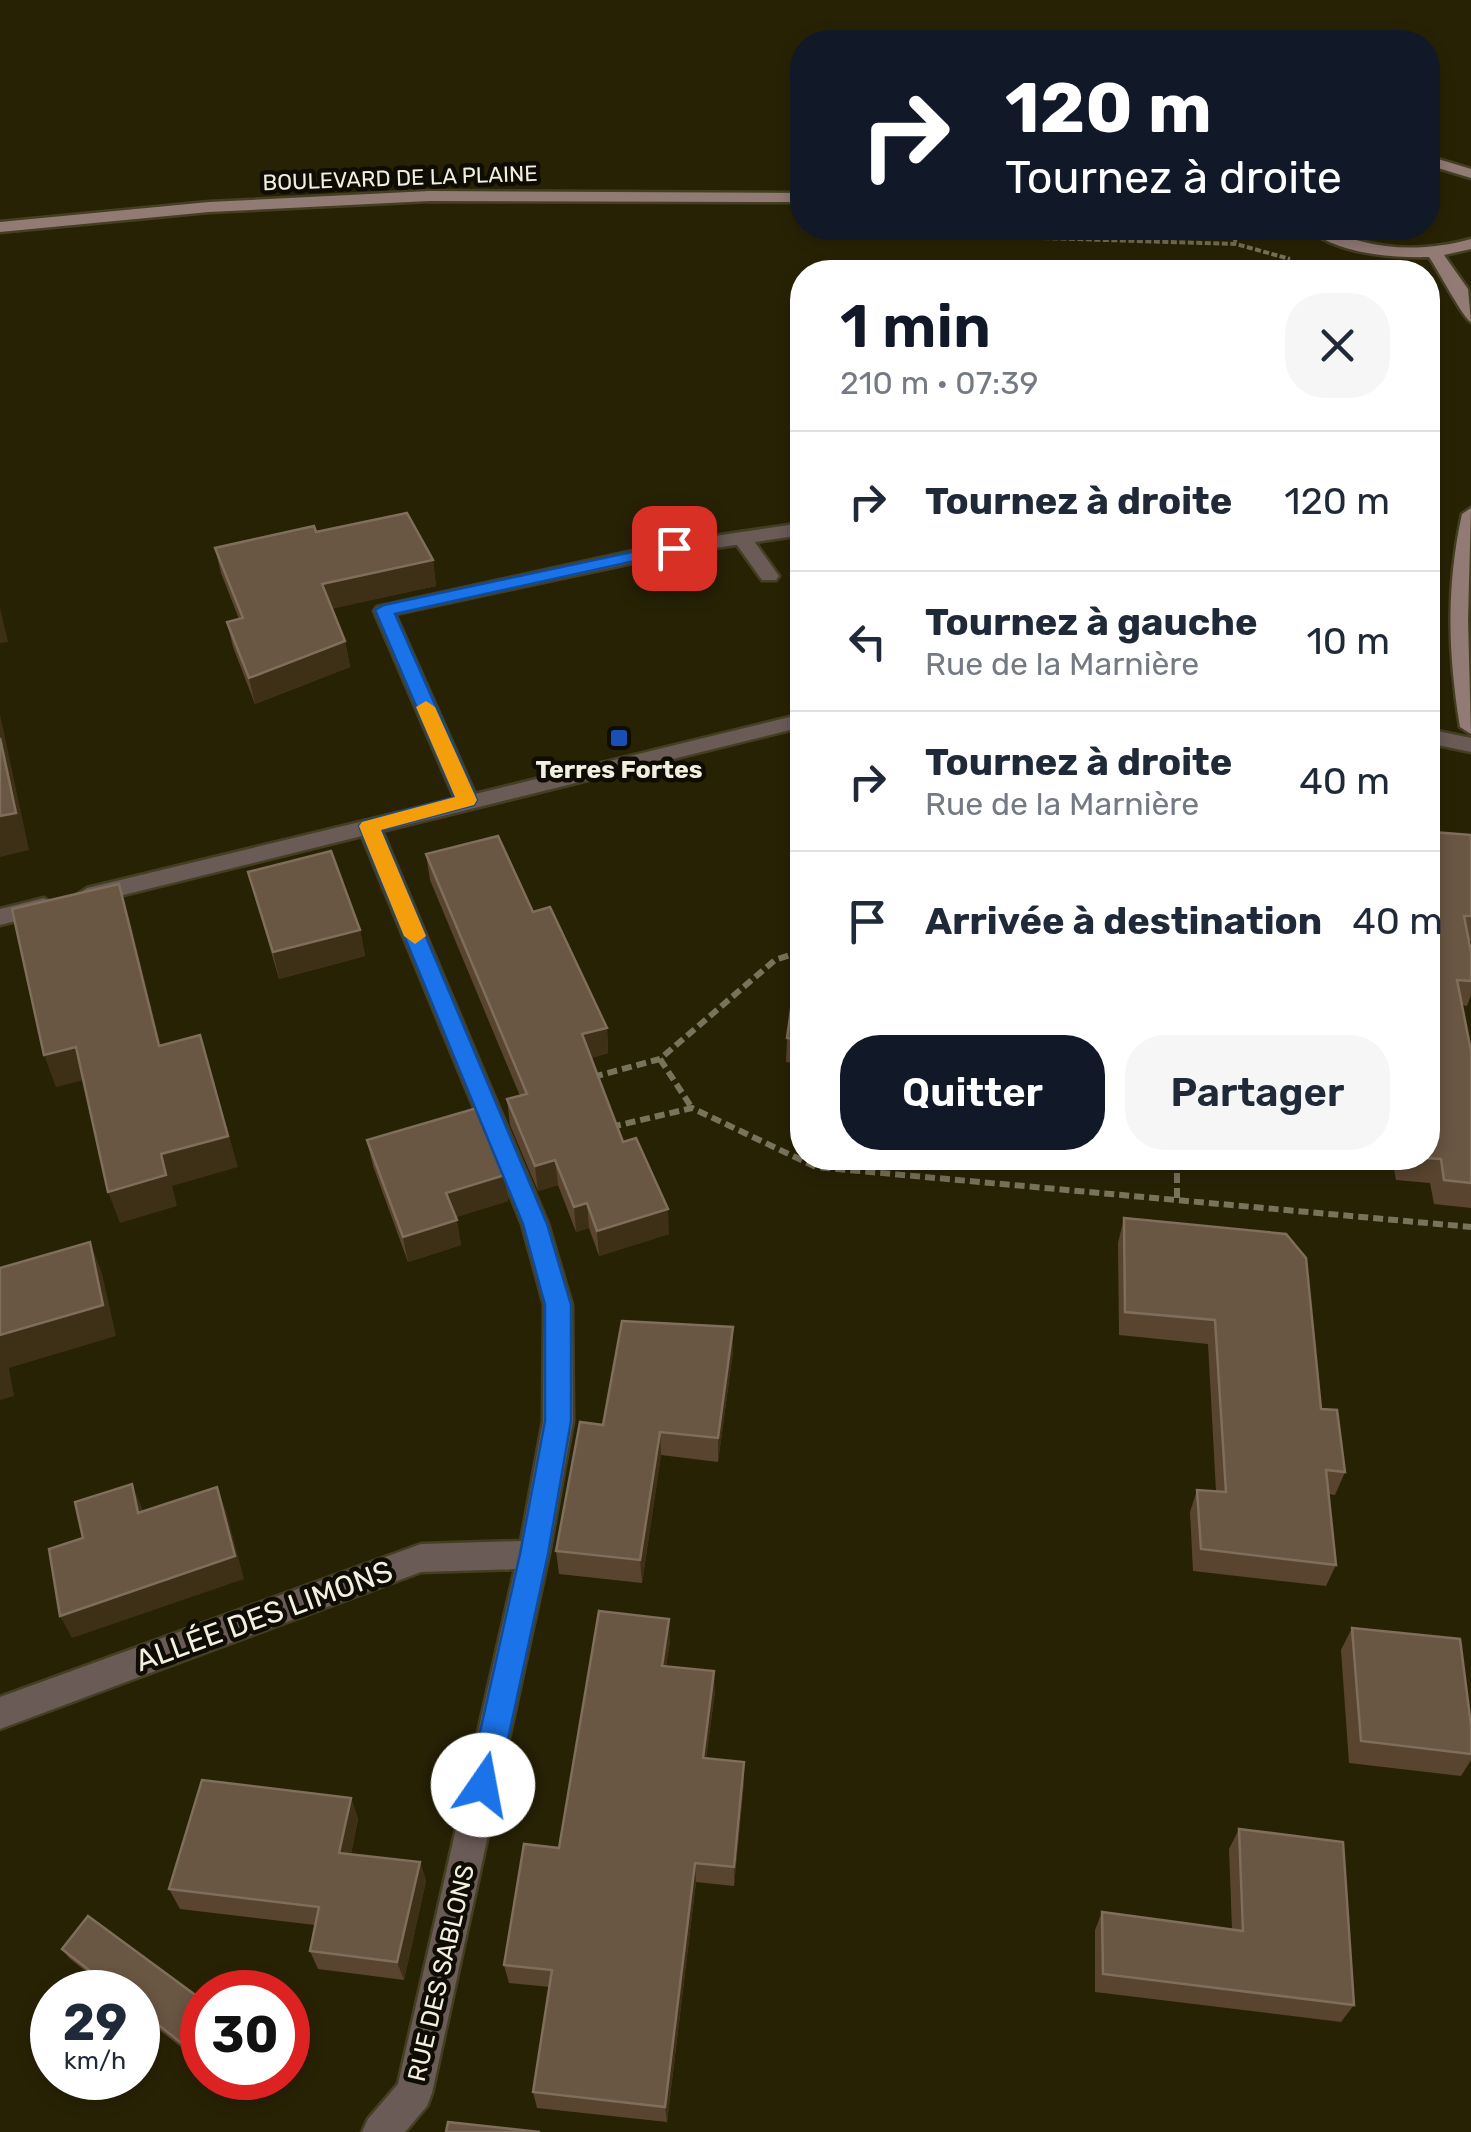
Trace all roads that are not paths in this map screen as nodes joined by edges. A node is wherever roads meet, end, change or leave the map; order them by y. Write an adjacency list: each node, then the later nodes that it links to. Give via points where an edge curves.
1 (1440, 164): 2 (main road)
2 (1471, 174)
3 (790, 198): 4 (main road, BOULEVARD DE LA PLAINE, via 429,196)
4 (0, 227)
5 (1346, 240): 7 (main road)
6 (1471, 244): 7 (main road)
7 (1433, 251): 8 (main road)
8 (1439, 260)
9 (1440, 261): 10 (main road)
10 (1471, 318)
11 (1471, 514): 16 (main road, via 1455,605)
12 (790, 531): 13 (street)
13 (742, 538): 14 (street); 19 (street, via 384,610)
14 (769, 576)
15 (790, 724): 19 (street)
16 (1471, 727)
17 (1440, 739): 18 (street)
18 (1471, 745)
19 (466, 800): 20 (street)
20 (370, 826): 21 (street); 22 (street, RUE DES SABLONS, via 535,1224 558,1305 558,1421)
21 (0, 917)
22 (534, 1554): 23 (street, ALLÉE DES LIMONS, via 421,1558); 24 (street, RUE DES SABLONS, via 414,2093)
23 (0, 1713)
24 (380, 2132)

